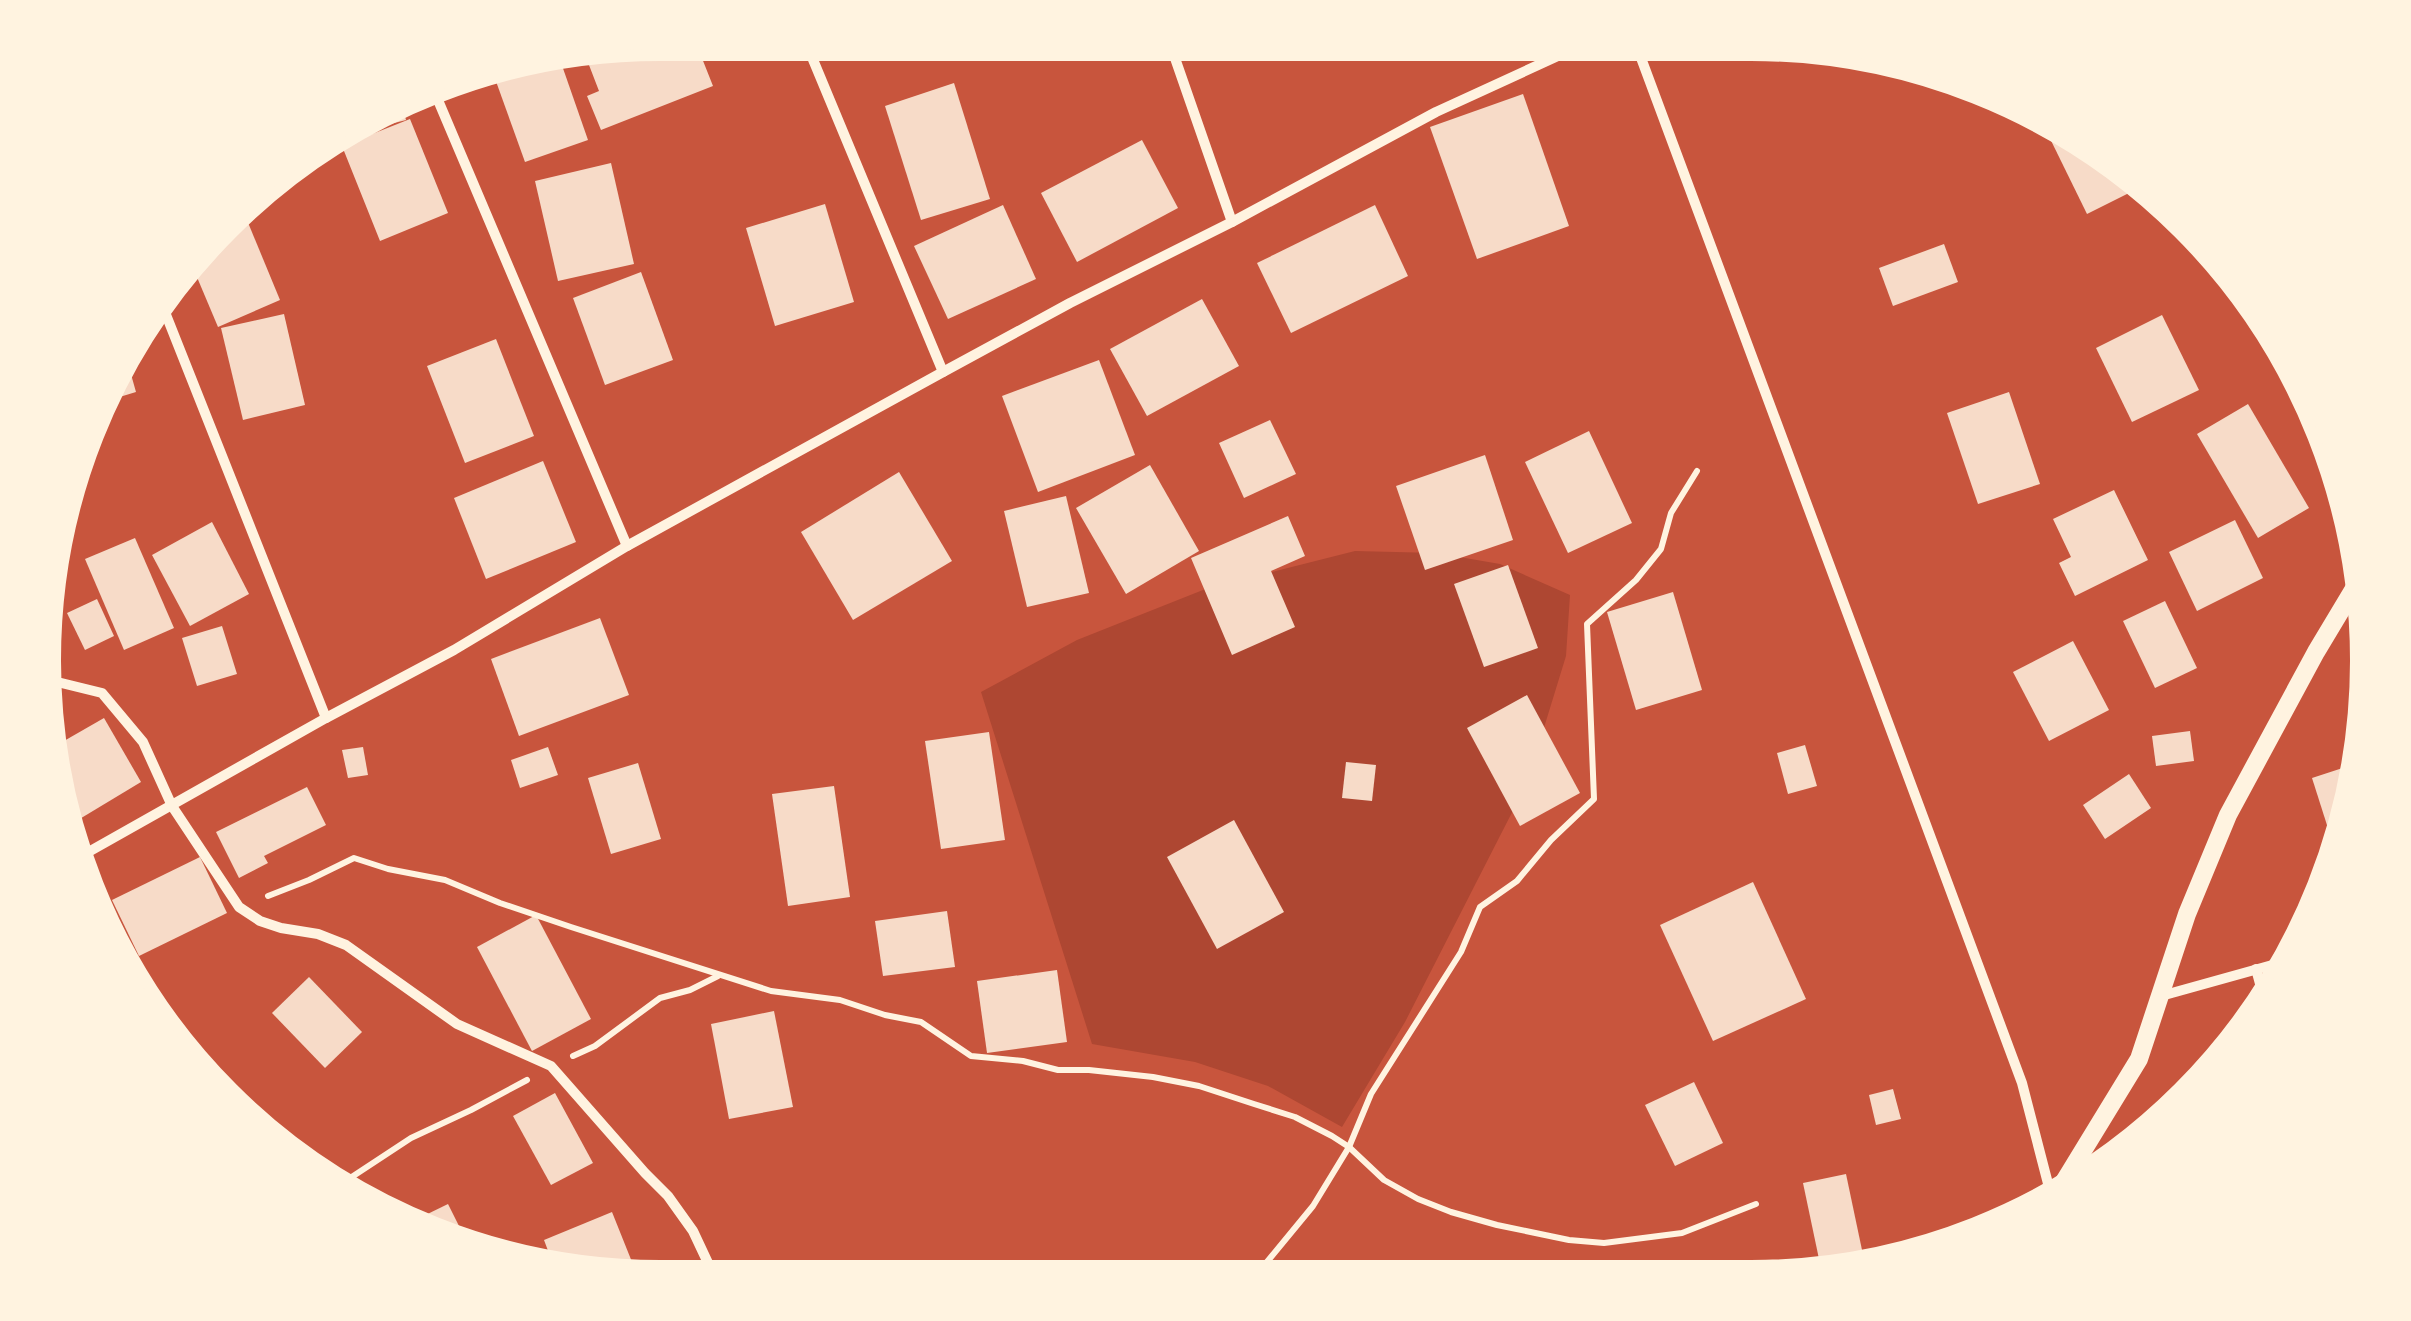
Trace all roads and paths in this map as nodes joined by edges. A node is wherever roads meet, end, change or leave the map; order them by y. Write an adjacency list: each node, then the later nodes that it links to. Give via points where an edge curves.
1 (811, 55): 8 (street)
2 (1174, 55): 6 (street)
3 (1558, 55): 6 (street, via 1436,112)
4 (1640, 55): 23 (street, via 2022,1083)
5 (437, 98): 10 (street)
6 (1232, 222): 8 (street)
7 (165, 312): 13 (street)
8 (943, 372): 10 (street)
9 (1697, 471): 21 (path, via 1671,514 1661,549 1587,624 1594,799 1518,881 1480,907 1461,952 1372,1094)
10 (627, 546): 13 (street)
11 (2352, 592): 20 (street, via 2228,815)
12 (56, 682): 14 (street, via 102,693 143,742)
13 (326, 718): 14 (street)
14 (172, 806): 15 (street); 16 (street)
15 (86, 853)
16 (239, 907): 21 (path, via 354,858 445,880 770,991 840,1000 921,1022 971,1056 1199,1086 1295,1117); 25 (street, via 260,922 346,944 457,1024 552,1066 668,1196)
17 (2274, 964): 18 (street)
18 (2256, 969): 19 (street); 20 (street)
19 (2261, 986)
20 (2161, 996): 22 (street, via 2140,1059)
21 (1349, 1147): 24 (path, via 1384,1180 1418,1199 1569,1240 1682,1234); 26 (path, via 1313,1206)
22 (2068, 1176)
23 (2048, 1188)
24 (1756, 1204)
25 (709, 1266)
26 (1264, 1266)

